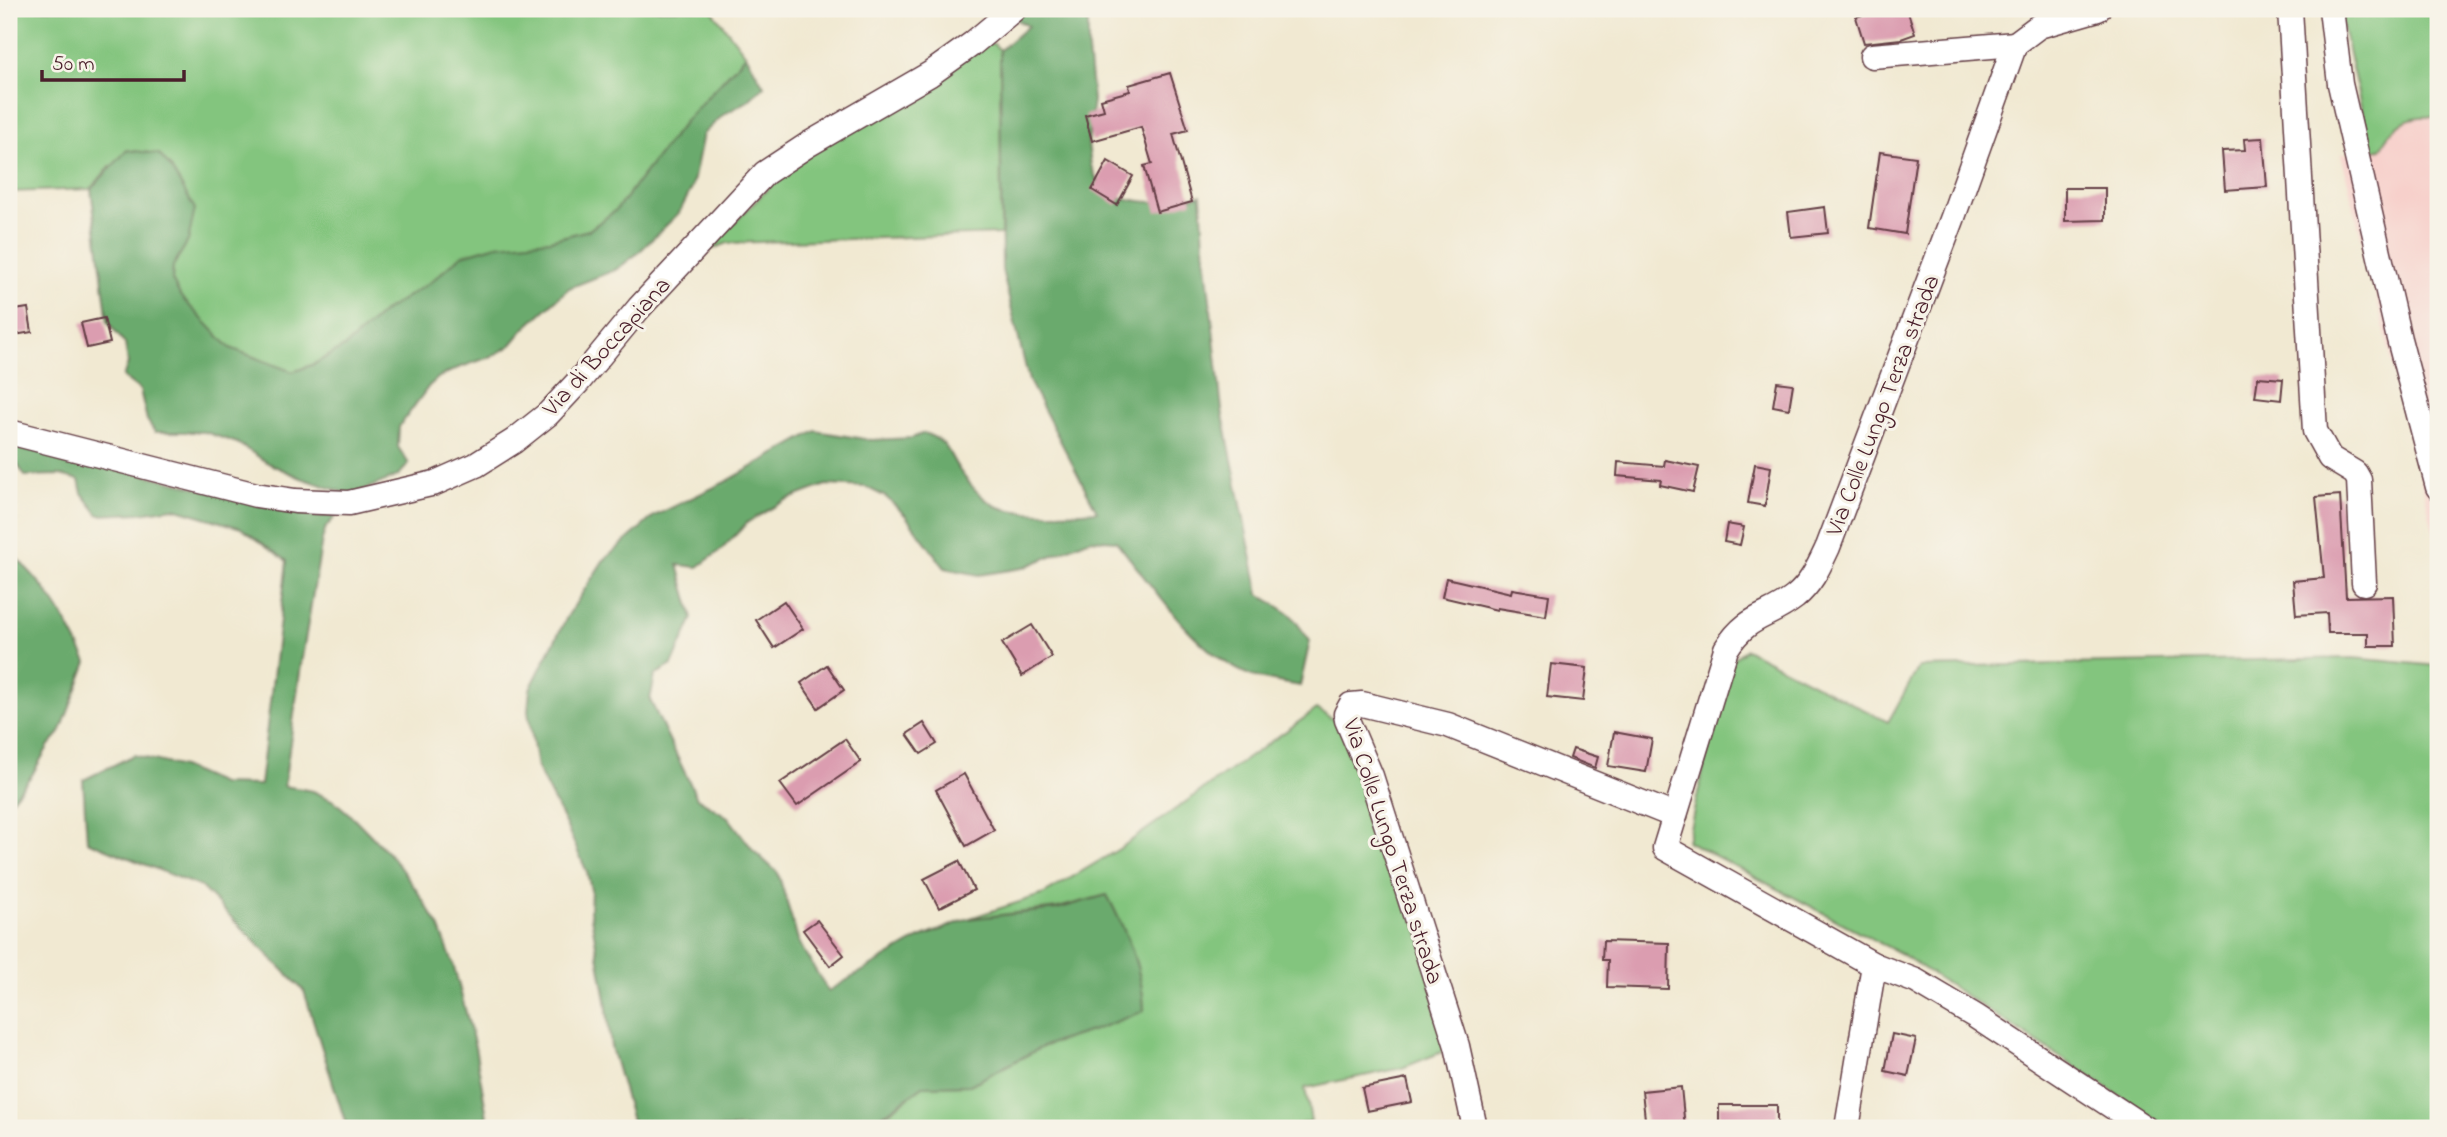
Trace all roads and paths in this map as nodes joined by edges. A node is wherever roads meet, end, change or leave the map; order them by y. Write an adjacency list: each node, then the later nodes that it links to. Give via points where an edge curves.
1 (1014, 9): 7 (street, Via di Boccapiana, via 930,74 765,173 548,414 476,465 435,483 349,503 295,501)
2 (2098, 9): 5 (street, via 2039,26)
3 (2290, 9): 9 (street, via 2315,431 2330,458 2359,480)
4 (2331, 9): 8 (street, via 2342,96)
5 (2015, 44): 6 (street); 10 (street, Via Colle Lungo Terza strada, via 1828,547 1805,588 1755,618 1736,633 1726,649)
6 (1872, 56)
7 (9, 432)
8 (2438, 487)
9 (2364, 583)
10 (1675, 816): 11 (street, Via Colle Lungo Terza strada, via 1665,848); 12 (street, Via Colle Lungo Terza strada, via 1448,725 1362,704 1347,709 1457,1046)
11 (1874, 965): 13 (street); 14 (street, via 1916,981 1975,1016)
12 (1475, 1128)
13 (1847, 1128)
14 (2145, 1128)

